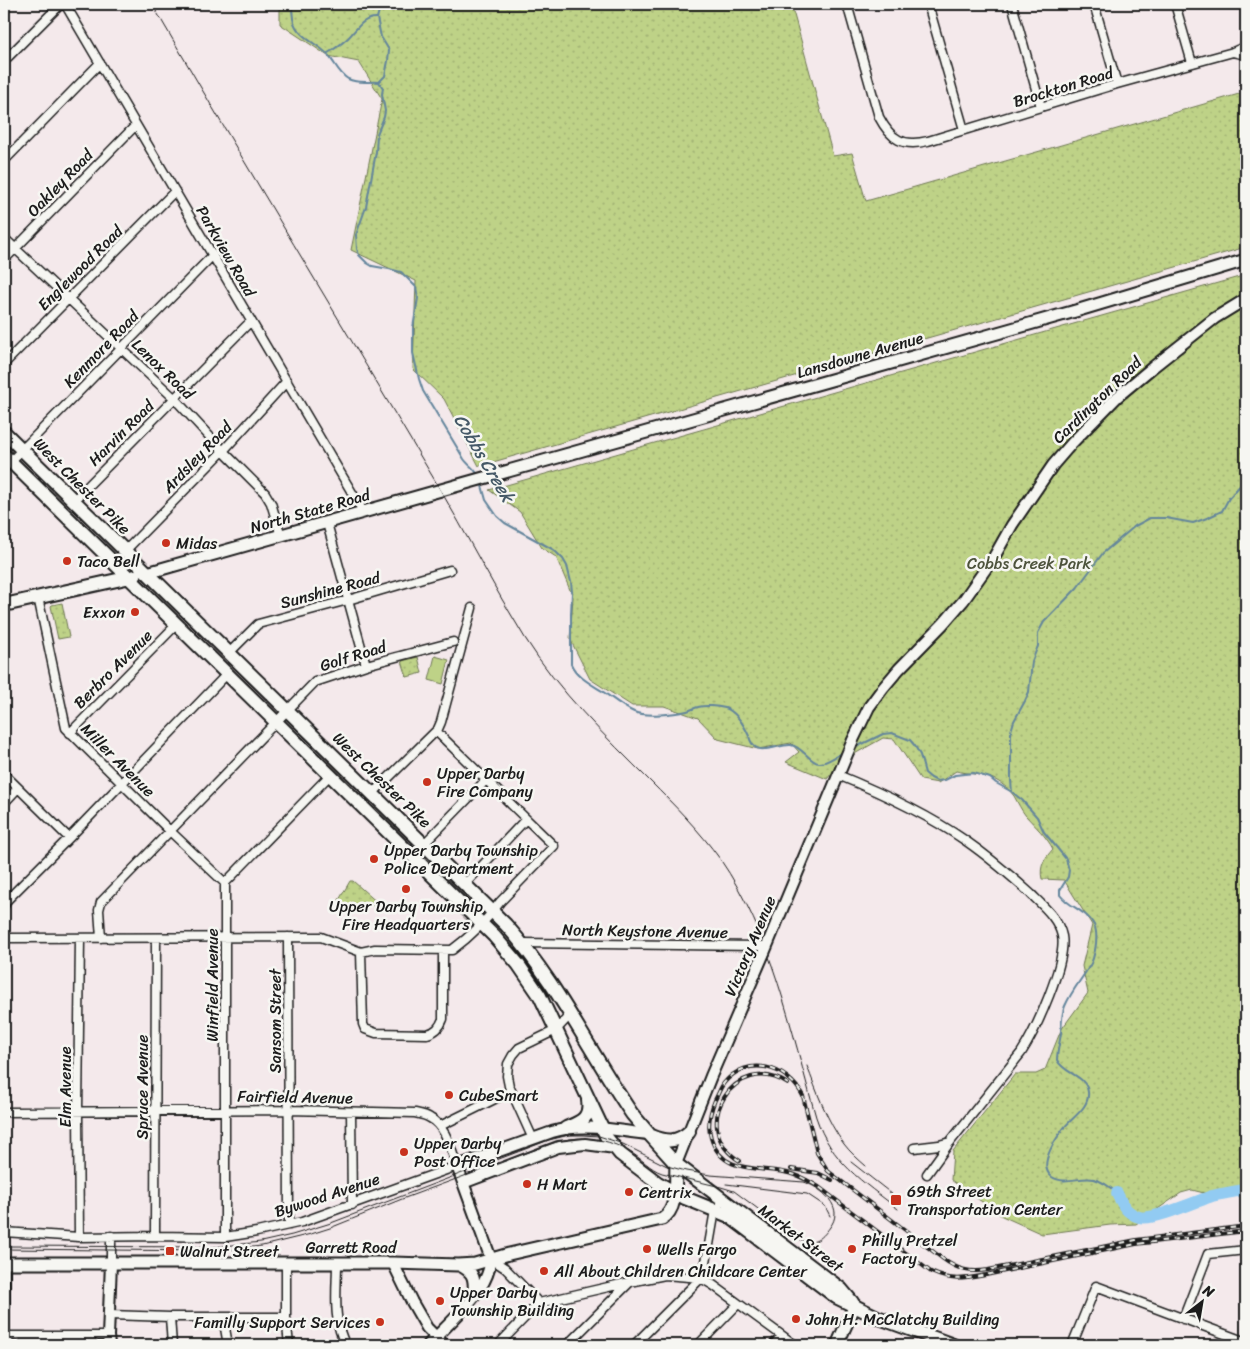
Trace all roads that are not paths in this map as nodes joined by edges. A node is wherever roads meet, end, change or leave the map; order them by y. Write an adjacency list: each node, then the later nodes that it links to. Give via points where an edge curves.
1 (60, 4): 11 (street)
2 (66, 4): 12 (street, Parkview Road)
3 (847, 4): 17 (street, Brockton Road, via 879,117 886,130 896,139 909,143)
4 (928, 4): 17 (street)
5 (1012, 4): 15 (street)
6 (1094, 4): 14 (street)
7 (1176, 4): 13 (street)
8 (1246, 47): 9 (street, Brockton Road)
9 (1233, 52): 10 (street, Brockton Road); 13 (street, Brockton Road)
10 (1246, 55)
11 (4, 61)
12 (100, 63): 16 (street, Parkview Road); 18 (street)
13 (1192, 63): 14 (street, Brockton Road)
14 (1117, 84): 15 (street, Brockton Road)
15 (1041, 107): 17 (street, Brockton Road)
16 (136, 125): 19 (street, Parkview Road); 21 (street, Oakley Road)
17 (964, 130)
18 (4, 161)
19 (175, 191): 22 (street, Parkview Road); 25 (street, Englewood Road)
20 (4, 238): 21 (street, Lenox Road)
21 (15, 249): 23 (street, Oakley Road); 25 (street, Lenox Road)
22 (213, 255): 27 (street, Parkview Road); 28 (street, Kenmore Road)
23 (4, 260)
24 (1246, 260): 36 (main road, Lansdowne Avenue)
25 (68, 299): 28 (street, Lenox Road); 29 (street, Englewood Road)
26 (1246, 300): 58 (street, Cardington Road, via 1215,318 1153,367 1072,443 1053,465 963,601 876,698)
27 (251, 321): 30 (street, Parkview Road); 31 (street, Harvin Road)
28 (122, 348): 31 (street, Lenox Road); 33 (street, Kenmore Road)
29 (4, 364)
30 (286, 381): 34 (street, Ardsley Road); 38 (street, Parkview Road)
31 (174, 398): 34 (street, Lenox Road); 37 (street, Harvin Road)
32 (4, 432): 33 (main road, West Chester Pike)
33 (22, 450): 35 (street, Kenmore Road); 37 (main road, West Chester Pike)
34 (223, 451): 40 (street, Lenox Road, via 272,503); 41 (street, Ardsley Road)
35 (7, 458): 44 (main road, West Chester Pike)
36 (486, 478): 38 (main road, North State Road)
37 (74, 500): 41 (main road, West Chester Pike)
38 (364, 513): 39 (main road, North State Road)
39 (326, 523): 40 (main road, North State Road); 46 (street)
40 (281, 536): 43 (main road, North State Road)
41 (125, 552): 43 (main road, West Chester Pike)
42 (450, 570): 46 (street, Sunshine Road)
43 (147, 573): 44 (main road); 51 (main road, West Chester Pike)
44 (129, 578): 45 (main road); 49 (main road, West Chester Pike)
45 (38, 598): 47 (main road); 57 (street, Miller Avenue, via 64,723)
46 (348, 600): 51 (street, Sunshine Road, via 258,624); 52 (street)
47 (4, 606)
48 (472, 608): 56 (street)
49 (176, 625): 53 (main road, West Chester Pike); 57 (street, Berbro Avenue)
50 (453, 642): 52 (street, Golf Road)
51 (229, 653): 54 (main road, West Chester Pike)
52 (366, 665): 54 (street, Golf Road, via 315,682)
53 (227, 674): 55 (main road, West Chester Pike); 63 (street)
54 (287, 710): 55 (street, Golf Road); 65 (main road, West Chester Pike)
55 (276, 722): 61 (main road, West Chester Pike); 70 (street)
56 (436, 731): 62 (street); 65 (street)
57 (70, 733): 63 (street, Miller Avenue)
58 (853, 740): 59 (street, Victory Avenue)
59 (840, 771): 86 (street, Victory Avenue, bridge); 104 (street, via 968,842 1042,905 1062,934 1060,965 1029,1039)
60 (4, 774): 64 (street)
61 (330, 775): 69 (main road, West Chester Pike); 73 (street)
62 (486, 780): 68 (street); 72 (street)
63 (121, 783): 70 (street, Miller Avenue); 71 (street)
64 (18, 788): 66 (street); 71 (street)
65 (372, 794): 67 (main road, West Chester Pike)
66 (4, 803)
67 (393, 814): 69 (main road); 72 (main road, West Chester Pike)
68 (526, 819): 74 (street); 76 (street, via 554,846)
69 (382, 826): 77 (main road, West Chester Pike)
70 (170, 831): 73 (street, Miller Avenue); 81 (street, via 102,902)
71 (69, 838): 75 (street)
72 (424, 844): 74 (main road, West Chester Pike)
73 (225, 883): 83 (street, Winfield Avenue)
74 (465, 884): 76 (main road, West Chester Pike)
75 (4, 906)
76 (493, 912): 77 (street); 84 (main road, West Chester Pike)
77 (482, 924): 85 (street, via 452,950); 89 (main road, West Chester Pike, via 529,980)
78 (288, 937): 83 (street); 87 (street, via 321,937); 93 (street, Sansom Street)
79 (4, 938): 80 (street)
80 (80, 938): 81 (street); 96 (street, Elm Avenue)
81 (101, 938): 82 (street)
82 (156, 938): 83 (street); 92 (street, Spruce Avenue)
83 (225, 938): 94 (street, Winfield Avenue)
84 (522, 943): 86 (street, North Keystone Avenue, bridge, via 756,946); 88 (main road, West Chester Pike)
85 (443, 950): 87 (street, via 375,948); 87 (street, via 443,1019 438,1029 427,1034 376,1033 365,1029)
86 (766, 950): 101 (street, Victory Avenue)
87 (361, 952)
88 (571, 1014): 89 (street); 102 (main road, West Chester Pike, via 626,1105)
89 (556, 1030): 90 (street, via 523,1045 510,1059 507,1081); 91 (main road, West Chester Pike)
90 (511, 1091): 98 (street); 103 (street)
91 (588, 1098): 99 (main road, via 586,1117); 100 (main road, West Chester Pike)
92 (156, 1110): 94 (street, Fairfield Avenue); 96 (street, Fairfield Avenue); 119 (street, Spruce Avenue)
93 (289, 1110): 94 (street, Fairfield Avenue); 97 (street, Fairfield Avenue); 115 (street, Sansom Street)
94 (225, 1111): 120 (street, Winfield Avenue)
95 (4, 1112): 96 (street, Fairfield Avenue)
96 (78, 1112): 117 (street, Elm Avenue)
97 (352, 1112): 98 (street, Fairfield Avenue, via 415,1113); 113 (street)
98 (440, 1126): 108 (street)
99 (566, 1128): 100 (street, Bywood Avenue); 103 (street, Bywood Avenue)
100 (603, 1129): 102 (street, Bywood Avenue); 105 (main road, West Chester Pike)
101 (689, 1132): 102 (main road, via 673,1141); 107 (street, Victory Avenue)
102 (649, 1134): 107 (main road, West Chester Pike)
103 (533, 1139): 108 (street, Bywood Avenue)
104 (950, 1142): 106 (street); 109 (street)
105 (615, 1148): 110 (street, via 585,1144 558,1147); 111 (main road, West Chester Pike)
106 (914, 1148)
107 (676, 1164): 111 (main road, Garrett Road); 112 (main road, West Chester Pike)
108 (457, 1166): 110 (street); 113 (street, Bywood Avenue)
109 (927, 1174)
110 (463, 1183): 122 (street)
111 (674, 1193): 114 (main road, West Chester Pike); 122 (main road, Garrett Road, via 670,1212 658,1220)
112 (724, 1199): 114 (street); 134 (main road, Market Street, via 841,1289)
113 (352, 1204): 115 (street, Bywood Avenue)
114 (716, 1210): 129 (street); 134 (main road, Market Street, via 732,1218 836,1297)
115 (289, 1225): 120 (street, Bywood Avenue)
116 (4, 1232): 117 (street, Bywood Avenue)
117 (80, 1236): 118 (street, Bywood Avenue)
118 (111, 1236): 119 (street, Bywood Avenue); 124 (street)
119 (155, 1236): 120 (street, Bywood Avenue)
120 (225, 1237)
121 (1246, 1250): 139 (street, via 1208,1254)
122 (491, 1259): 128 (main road, Garrett Road); 131 (street, via 486,1278); 132 (street, via 505,1268)
123 (5, 1263): 124 (main road, Garrett Road); 140 (street)
124 (111, 1263): 125 (main road, Garrett Road); 135 (street)
125 (286, 1263): 126 (main road, Garrett Road); 137 (street)
126 (337, 1263): 127 (main road, Garrett Road); 149 (street, via 338,1324)
127 (394, 1263): 128 (main road, Garrett Road); 142 (street, via 412,1302)
128 (458, 1265): 131 (main road, via 472,1274)
129 (701, 1278): 130 (street, via 665,1275); 133 (street); 154 (street)
130 (630, 1282): 132 (street); 153 (street)
131 (474, 1296): 142 (street)
132 (539, 1303): 152 (street)
133 (738, 1304): 141 (street); 155 (street)
134 (855, 1306): 158 (main road); 159 (main road, Market Street)
135 (109, 1315): 136 (street); 143 (street)
136 (170, 1317): 138 (street); 146 (street)
137 (286, 1317): 138 (street); 148 (street)
138 (223, 1318): 147 (street)
139 (1183, 1319): 144 (street); 160 (street, via 1096,1286)
140 (4, 1336): 143 (street); 145 (street)
141 (782, 1336): 156 (street); 157 (street)
142 (436, 1337): 150 (street); 151 (street)
143 (109, 1340)
144 (1245, 1343)
145 (10, 1345)
146 (172, 1345)
147 (228, 1345)
148 (289, 1345)
149 (346, 1345)
150 (428, 1345)
151 (444, 1345)
152 (498, 1345)
153 (567, 1345)
154 (634, 1345)
155 (698, 1345)
156 (773, 1345)
157 (795, 1345)
158 (837, 1345)
159 (953, 1345)
160 (1072, 1345)

